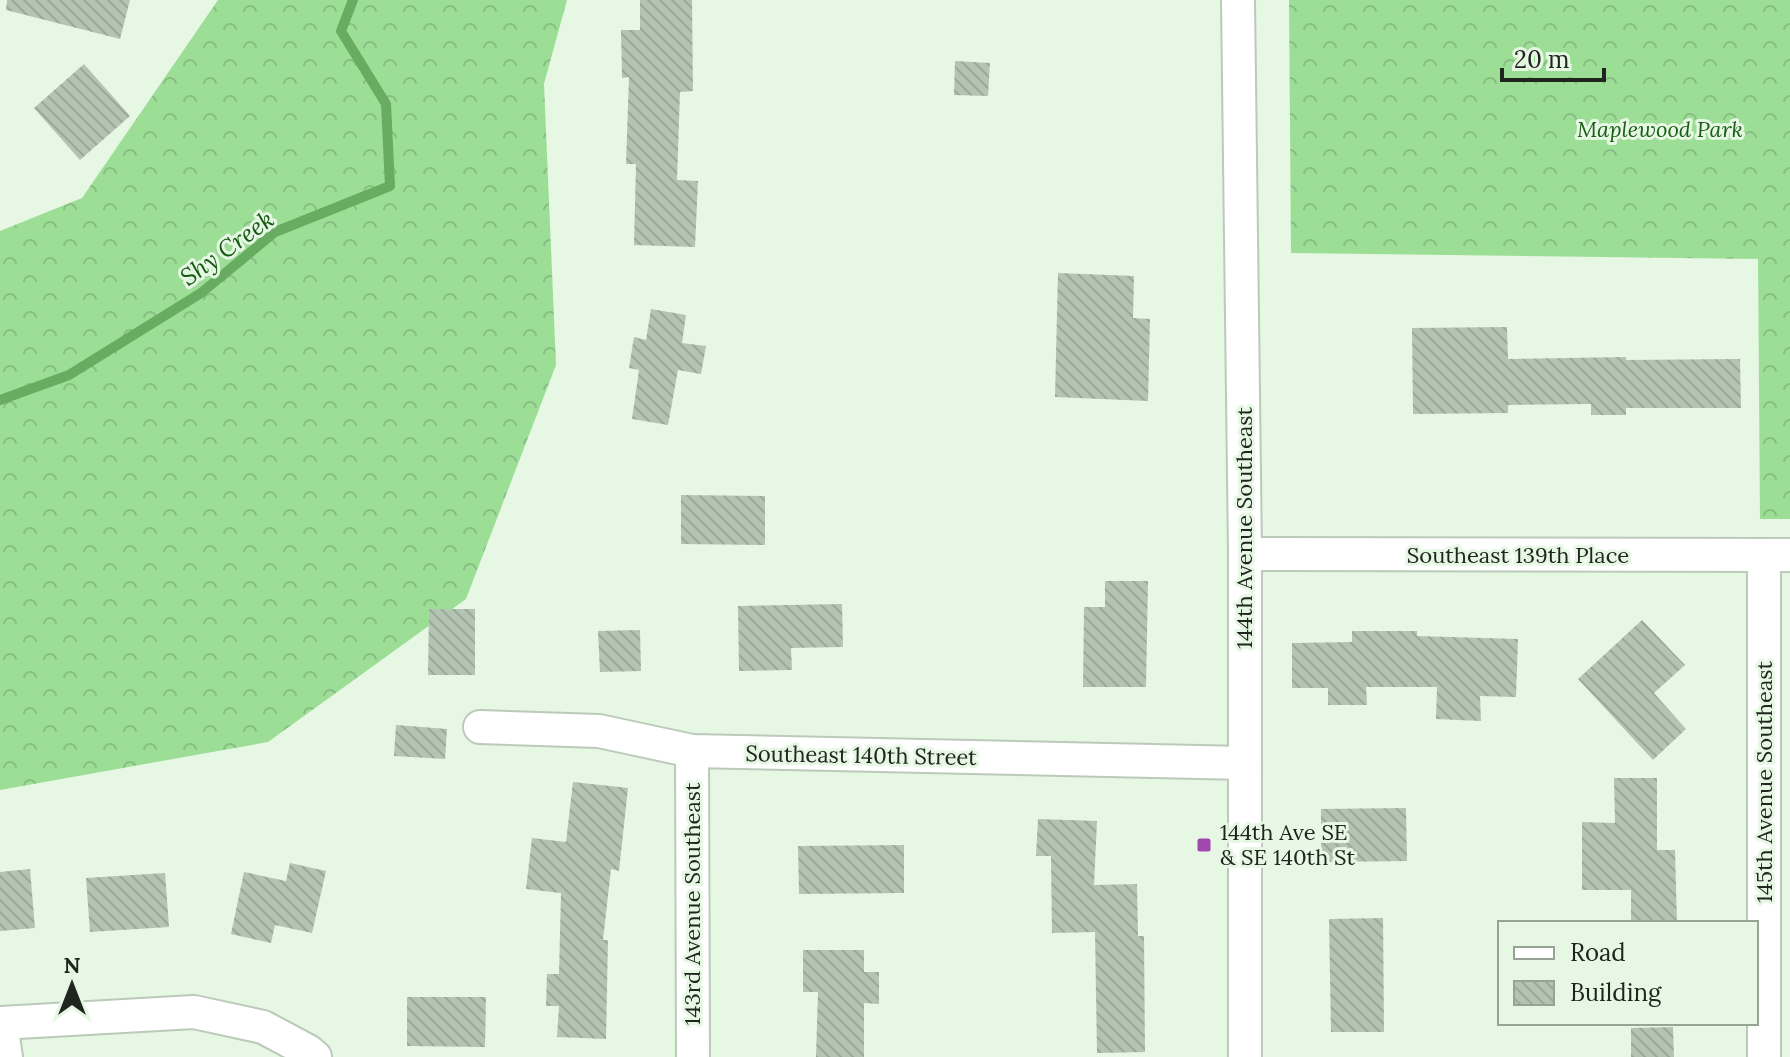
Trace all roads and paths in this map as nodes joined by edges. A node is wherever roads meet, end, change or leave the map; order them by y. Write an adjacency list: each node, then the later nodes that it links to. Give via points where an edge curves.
1 (1238, 0): 2 (street, 144th Avenue Southeast)
2 (1245, 554): 3 (street, Southeast 139th Place); 6 (street, 144th Avenue Southeast)
3 (1777, 555): 12 (street, 145th Avenue Southeast)
4 (480, 727): 5 (street, Southeast 140th Street, via 599,731)
5 (692, 751): 6 (street, Southeast 140th Street); 10 (street, 143rd Avenue Southeast)
6 (1245, 763): 11 (street, 144th Avenue Southeast)
7 (0, 1023): 8 (street, via 194,1012 263,1027); 9 (street)
8 (312, 1054)
9 (6, 1057)
10 (693, 1057)
11 (1245, 1057)
12 (1764, 1057)

